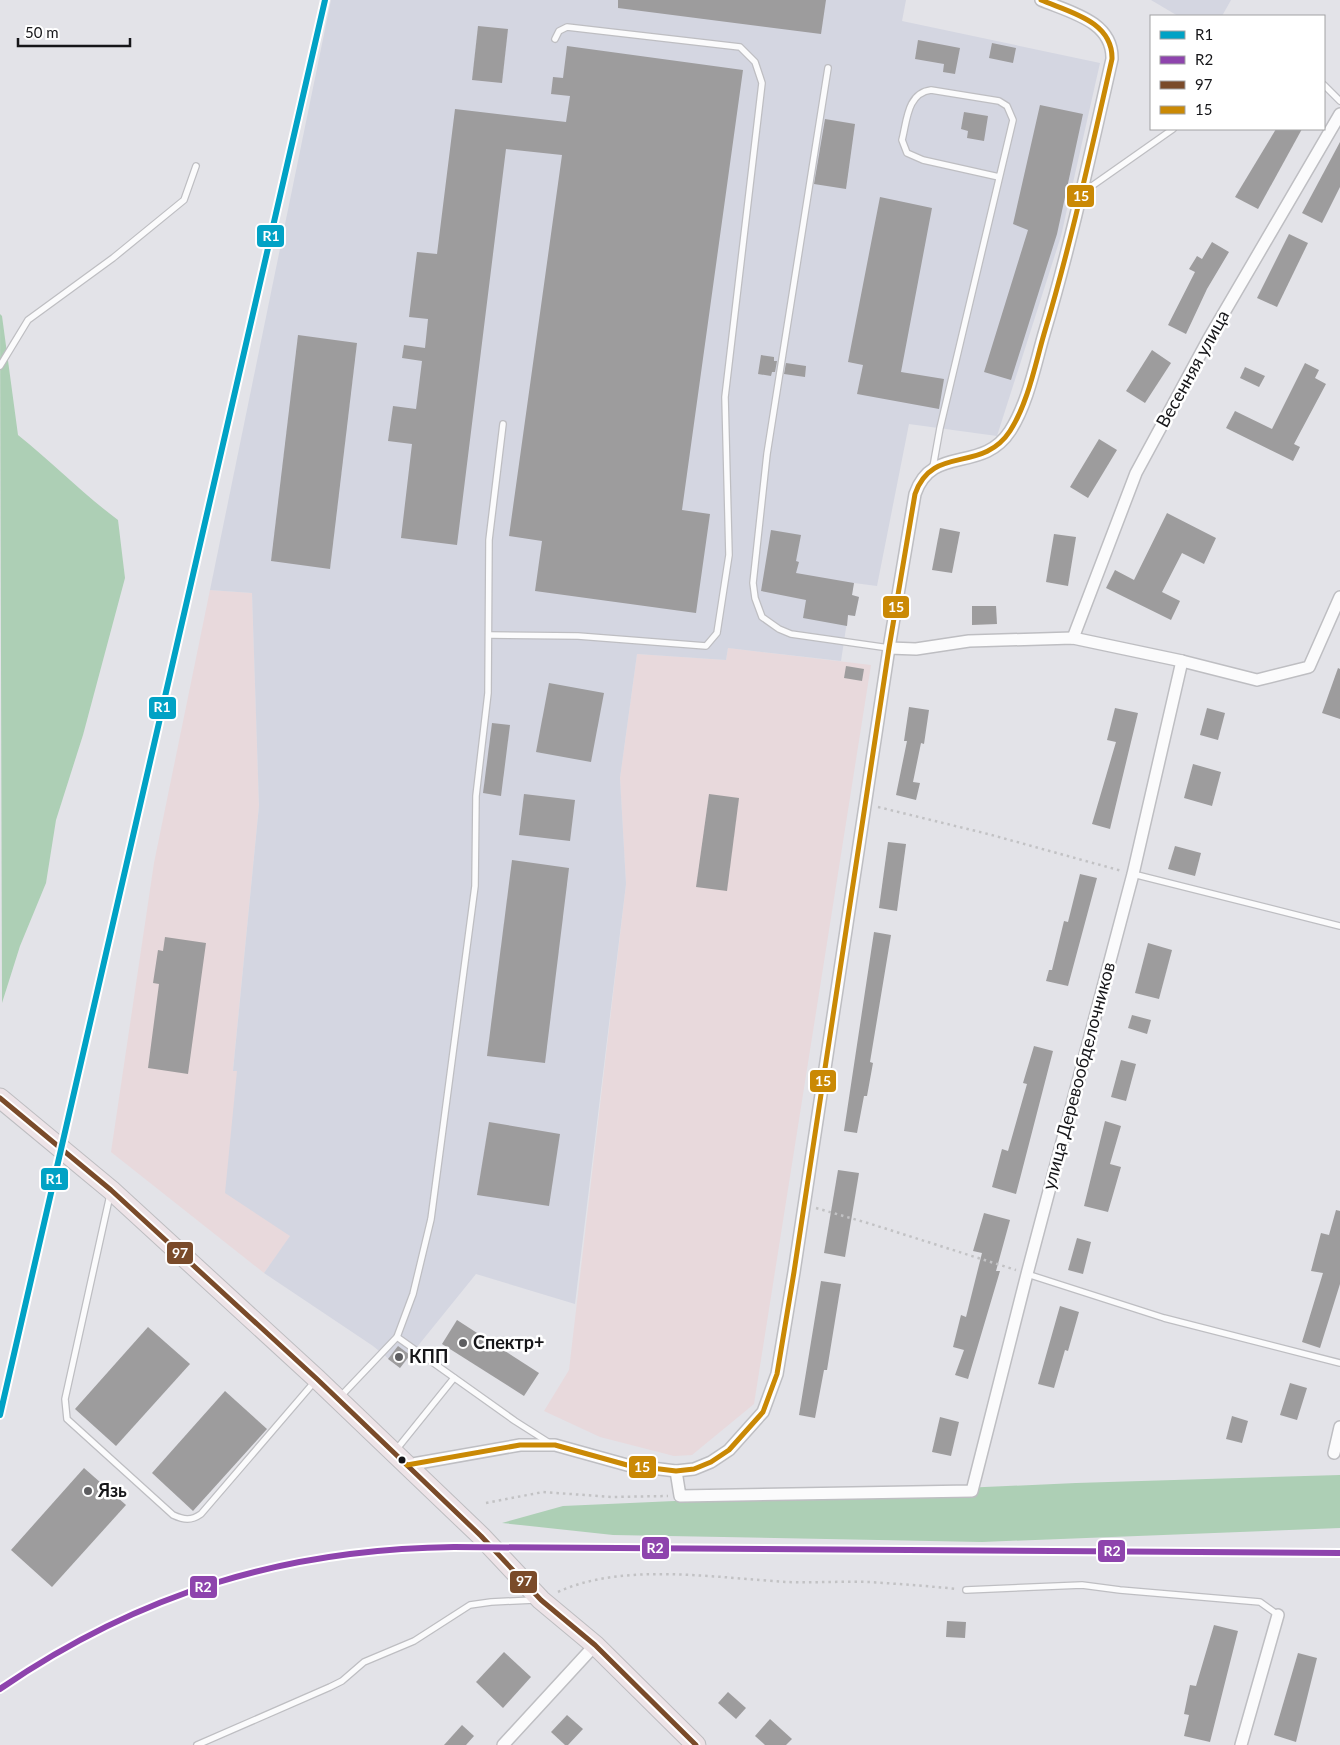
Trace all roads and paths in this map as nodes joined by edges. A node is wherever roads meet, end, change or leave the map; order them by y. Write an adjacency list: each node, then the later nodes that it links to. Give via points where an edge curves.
1 (1041, 0): 10 (street, via 1095,24 1108,37 1112,51)
2 (555, 39): 15 (lane, via 566,27 740,47 755,62 762,83 725,397 729,555 717,633 706,646 578,636)
3 (828, 68): 17 (lane, via 767,454 753,590 762,617 779,630)
4 (1325, 86): 5 (lane)
5 (1340, 101)
6 (1340, 114): 16 (street, Весенняя улица, via 1208,340 1136,473)
7 (1172, 130): 10 (lane)
8 (196, 166): 11 (lane, via 184,200 113,258 28,320)
9 (999, 177): 9 (lane, via 1013,120 1007,106 999,101 931,90 915,96 902,140 907,153 923,160); 13 (lane)
10 (1080, 194): 13 (street, via 1041,343 1010,430 995,448 986,453)
11 (0, 366)
12 (503, 424): 15 (lane, via 489,540)
13 (933, 467): 17 (street, via 919,483 915,494)
14 (1340, 597): 18 (street, via 1309,667 1257,680)
15 (489, 635): 26 (lane, via 488,693 476,796 474,895 431,1219 413,1294)
16 (1073, 638): 17 (street, via 969,641 916,649); 18 (street)
17 (889, 648): 19 (street)
18 (1182, 661): 20 (street, улица Деревообделочников)
19 (866, 805): 20 (path); 24 (street)
20 (1133, 874): 21 (lane); 25 (street, улица Деревообделочников)
21 (1340, 926)
22 (0, 1098): 23 (main road)
23 (111, 1190): 29 (main road); 29 (lane, via 65,1399 67,1419 82,1435 173,1514 180,1518 195,1518 202,1514)
24 (804, 1205): 25 (path); 35 (street, via 777,1374 762,1412 729,1450 694,1469)
25 (1027, 1274): 27 (lane, via 1164,1318); 36 (street, улица Деревообделочников, via 972,1491)
26 (397, 1337): 28 (lane); 30 (lane)
27 (1340, 1363)
28 (454, 1378): 32 (lane, via 529,1431); 34 (lane)
29 (317, 1379): 30 (main road)
30 (339, 1399): 34 (main road)
31 (1340, 1426): 33 (street)
32 (555, 1445): 34 (street, via 520,1444); 35 (street, via 627,1465)
33 (1334, 1452)
34 (401, 1458): 39 (main road)
35 (676, 1471): 36 (street)
36 (680, 1496): 37 (path, via 612,1497 543,1492)
37 (486, 1502)
38 (966, 1590): 39 (path, via 870,1582 803,1582 660,1574 619,1576 569,1586); 40 (lane, via 1082,1585 1260,1602)
39 (541, 1600): 41 (main road); 42 (lane, via 470,1605 414,1641 364,1662 342,1681)
40 (1278, 1615): 45 (street)
41 (595, 1645): 43 (street); 44 (main road)
42 (197, 1745)
43 (503, 1745)
44 (696, 1745)
45 (1240, 1745)

